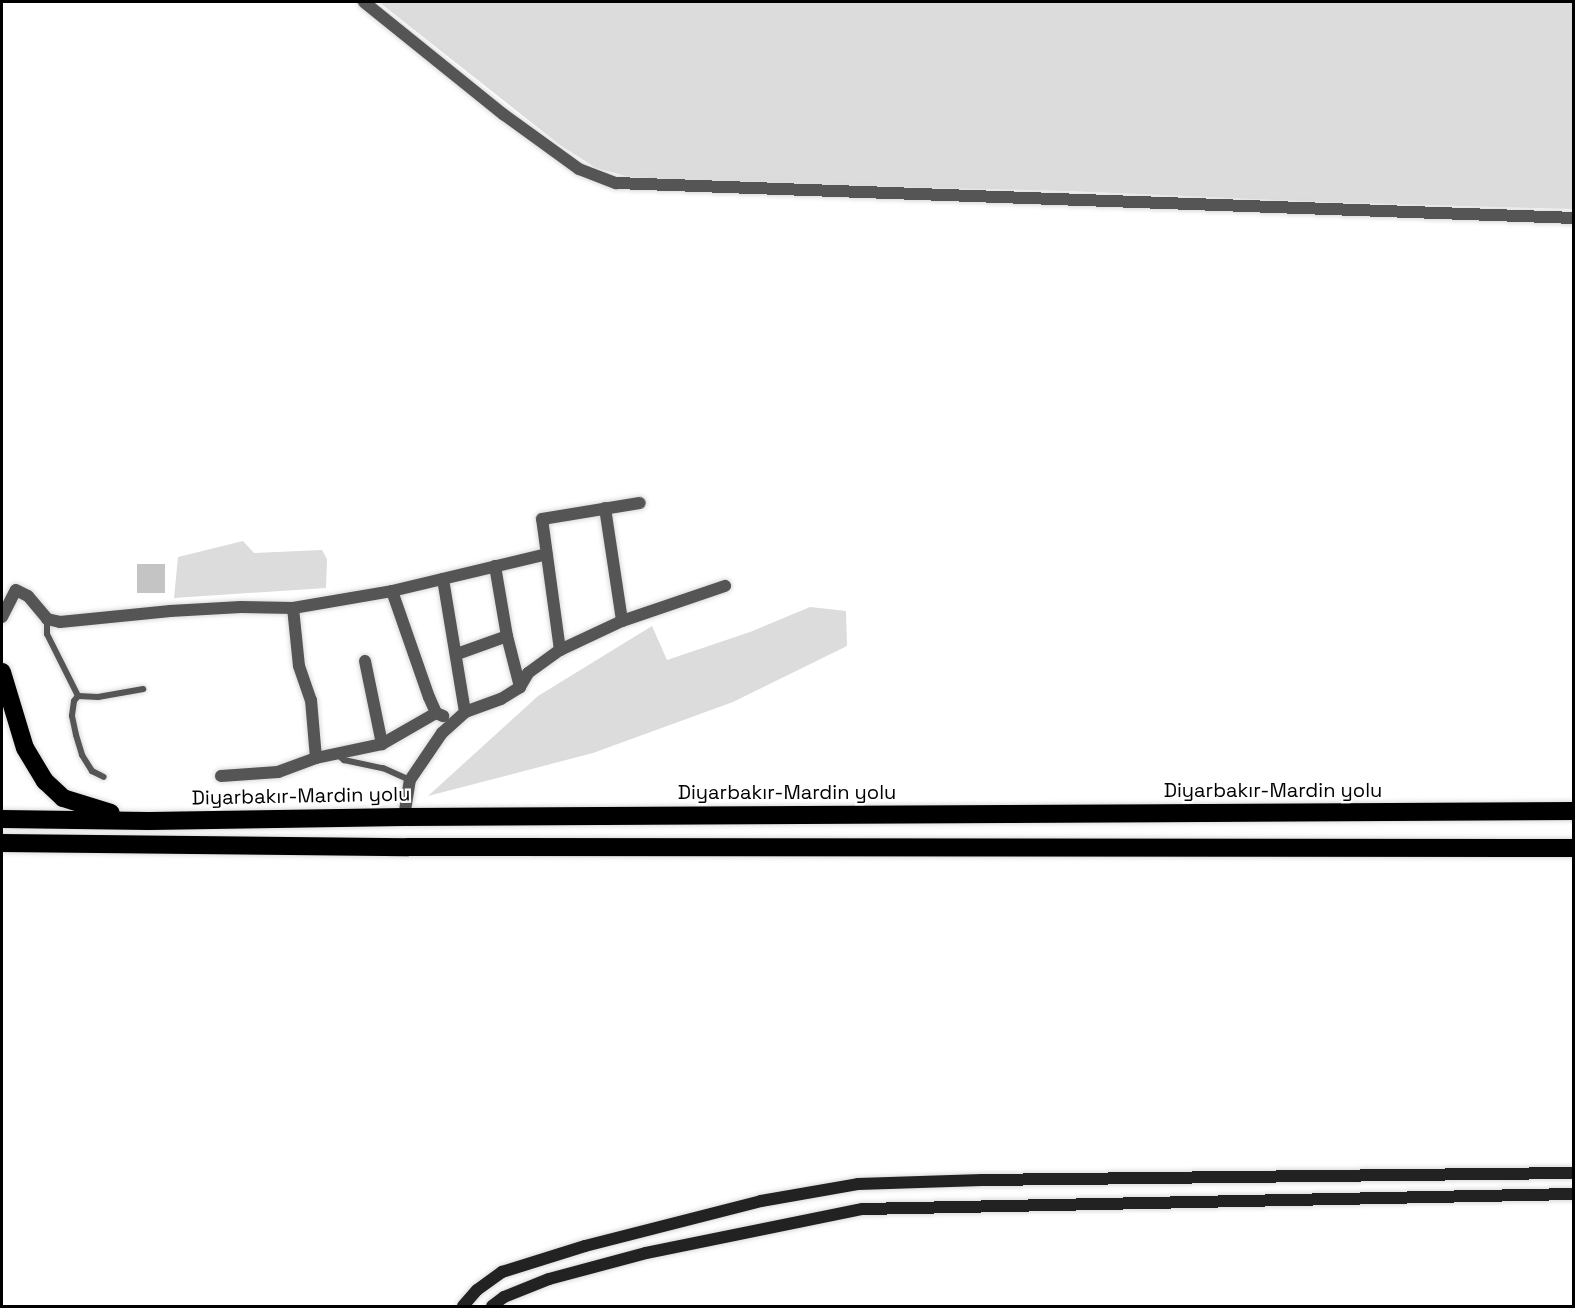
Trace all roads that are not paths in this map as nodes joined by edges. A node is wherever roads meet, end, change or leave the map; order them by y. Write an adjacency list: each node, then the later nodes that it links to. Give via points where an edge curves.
1 (364, 2): 2 (street, via 579,170 616,183)
2 (1574, 218)
3 (640, 503): 4 (street)
4 (605, 508): 5 (street, via 542,519); 13 (street)
5 (547, 554): 6 (street); 15 (street)
6 (495, 566): 7 (street); 14 (street)
7 (443, 579): 9 (street); 16 (street)
8 (725, 586): 13 (street)
9 (392, 591): 10 (street); 22 (street)
10 (294, 608): 12 (street, via 170,611 74,622); 26 (street, via 298,666 311,700)
11 (2, 617): 12 (street, via 16,590 28,596)
12 (47, 619): 21 (lane, via 47,634)
13 (622, 621): 15 (street)
14 (507, 636): 16 (street); 19 (street)
15 (560, 650): 19 (street, via 528,673)
16 (457, 654): 23 (street)
17 (365, 661): 24 (street)
18 (2, 672): 33 (highway, via 25,748 45,781 63,798 97,811)
19 (520, 687): 23 (street)
20 (143, 689): 21 (lane)
21 (78, 696): 28 (lane, via 72,717 76,735 87,763)
22 (436, 713): 23 (street); 24 (street)
23 (460, 716): 29 (street, via 426,753)
24 (382, 744): 25 (street)
25 (338, 754): 26 (street); 29 (lane, via 344,760 391,770)
26 (316, 759): 27 (street, via 278,772)
27 (220, 776)
28 (104, 777)
29 (410, 780): 31 (street)
30 (1574, 812): 31 (highway, Diyarbakır-Mardin yolu)
31 (404, 817): 33 (highway, Diyarbakır-Mardin yolu)
32 (2, 819): 33 (highway, Diyarbakır-Mardin yolu)
33 (149, 821)
34 (2, 843): 35 (highway)
35 (1574, 848)
36 (1574, 1173): 38 (street, via 858,1184 761,1201 575,1249 502,1272)
37 (1574, 1194): 39 (street, via 863,1209 646,1253 549,1279)
38 (463, 1306)
39 (492, 1306)

